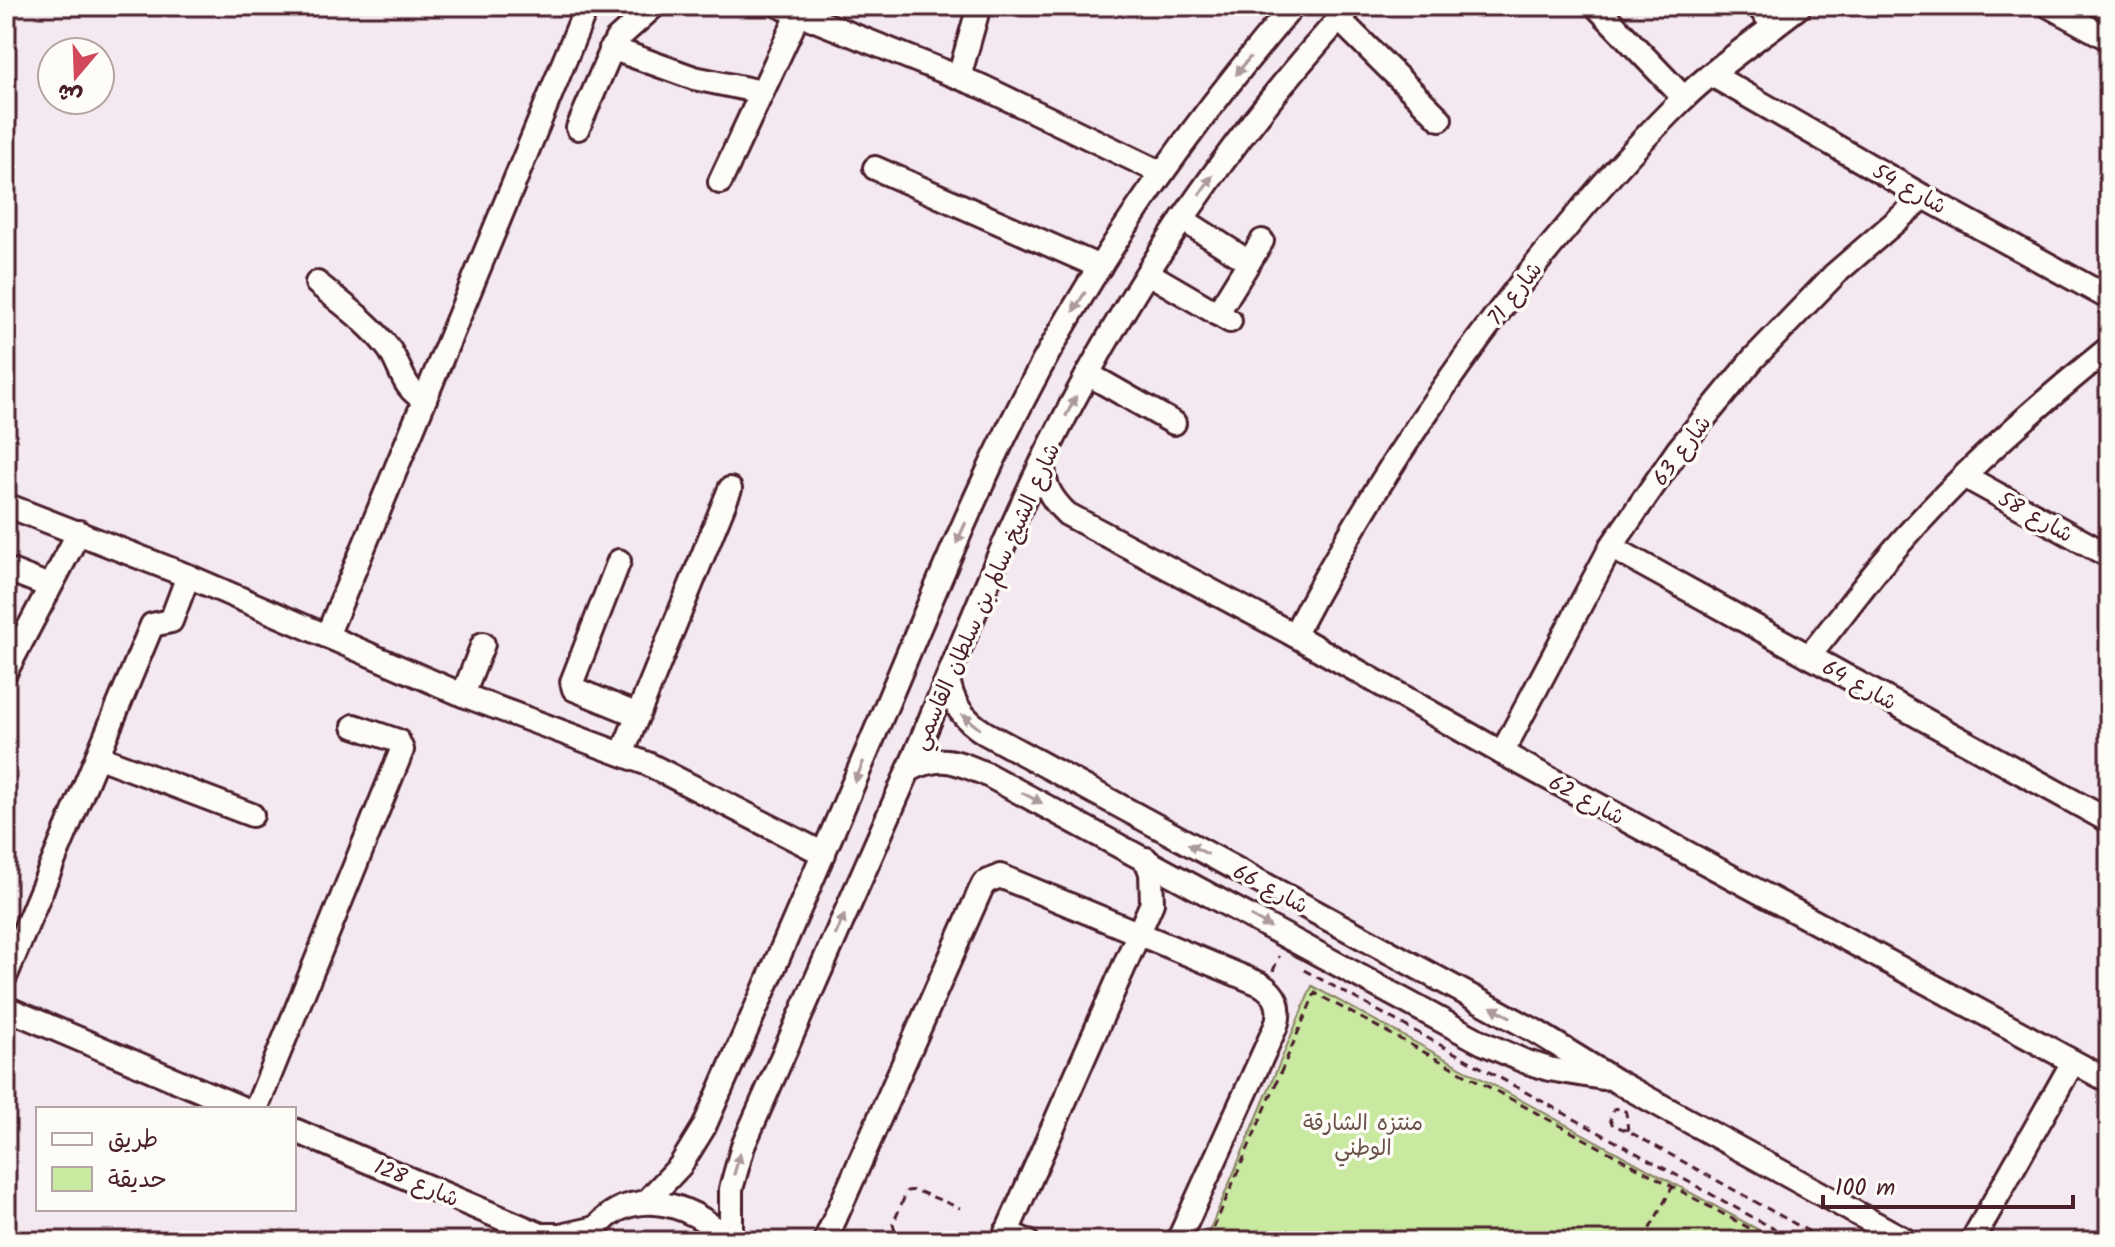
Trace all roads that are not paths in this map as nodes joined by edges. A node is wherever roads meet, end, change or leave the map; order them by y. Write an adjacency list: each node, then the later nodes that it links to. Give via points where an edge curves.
1 (587, 6): 33 (street)
2 (654, 6): 13 (street)
3 (979, 6): 15 (street)
4 (1293, 6): 21 (street, شارع الشيخ سالم بن سلطان القاسمي, one-way to 21)
5 (1596, 6): 17 (street)
6 (1758, 6): 11 (street)
7 (1800, 6): 11 (street, شارع 71)
8 (2049, 6): 12 (street)
9 (790, 9): 15 (street); 16 (street)
10 (1345, 12): 18 (street); 24 (street, شارع الشيخ سالم بن سلطان القاسمي, one-way to 10)
11 (1774, 26): 14 (street, شارع 71)
12 (2109, 39)
13 (611, 48): 16 (street, via 694,78); 19 (street)
14 (1712, 75): 17 (street, شارع 71); 23 (street, شارع 54)
15 (959, 77): 21 (street)
16 (762, 92): 22 (street)
17 (1684, 98): 48 (street, شارع 71, via 1612,173 1453,373 1331,565)
18 (1440, 119)
19 (578, 128)
20 (875, 168): 27 (street)
21 (1162, 173): 27 (street, شارع الشيخ سالم بن سلطان القاسمي)
22 (720, 182)
23 (1924, 197): 30 (street, شارع 54); 42 (street, شارع 63, via 1835,274 1753,359 1678,450)
24 (1182, 219): 26 (street); 28 (street, شارع الشيخ سالم بن سلطان القاسمي)
25 (1262, 241): 26 (street)
26 (1249, 262): 28 (street, via 1224,318)
27 (1100, 267): 65 (street, شارع الشيخ سالم بن سلطان القاسمي, one-way to 65, via 988,471)
28 (1148, 273): 32 (street, شارع الشيخ سالم بن سلطان القاسمي)
29 (317, 283): 33 (street, via 380,338 410,390)
30 (2109, 298)
31 (2109, 348): 36 (street)
32 (1088, 374): 34 (street); 35 (street, شارع الشيخ سالم بن سلطان القاسمي, one-way to 32)
33 (425, 399): 49 (street)
34 (1174, 423)
35 (1043, 460): 39 (street, شارع 62, via 1047,490); 41 (street, شارع الشيخ سالم بن سلطان القاسمي)
36 (1964, 476): 43 (street, شارع 58); 51 (street, via 1883,563)
37 (730, 489): 55 (street)
38 (6, 505): 40 (street)
39 (1067, 514): 41 (street, via 1035,515); 48 (street, شارع 62)
40 (79, 532): 46 (street); 47 (street)
41 (1009, 535): 53 (street, شارع الشيخ سالم بن سلطان القاسمي)
42 (1611, 547): 51 (street, شارع 64); 57 (street, شارع 63)
43 (2109, 556)
44 (619, 561): 55 (street, via 572,682 574,689)
45 (6, 569): 47 (street)
46 (188, 576): 49 (street); 59 (street, via 171,621 152,625)
47 (49, 586): 52 (street)
48 (1294, 635): 57 (street, شارع 62)
49 (327, 636): 54 (street)
50 (483, 644): 54 (street)
51 (1809, 656): 64 (street, شارع 64)
52 (6, 671)
53 (948, 678): 60 (street, شارع 66, one-way to 53, via 970,724 950,695); 61 (street, شارع الشيخ سالم بن سلطان القاسمي)
54 (463, 695): 58 (street)
55 (638, 715): 58 (street)
56 (354, 726): 78 (street, via 398,741 402,750)
57 (1502, 753): 74 (street, شارع 62)
58 (622, 754): 65 (street)
59 (99, 757): 63 (street); 70 (street)
60 (1032, 760): 62 (street, via 1003,748 989,749 981,761); 72 (street, شارع 66, one-way to 60)
61 (909, 770): 62 (street, شارع 66, via 947,760); 84 (street, شارع الشيخ سالم بن سلطان القاسمي, one-way to 61, via 731,1189 743,1146)
62 (986, 774): 66 (street, شارع 66, one-way to 66)
63 (252, 815)
64 (2109, 821)
65 (824, 854): 80 (street, شارع الشيخ سالم بن سلطان القاسمي, via 693,1147)
66 (1146, 859): 67 (street, شارع 66); 68 (street)
67 (1191, 884): 68 (street); 73 (street, شارع 66, one-way to 73)
68 (1152, 903): 69 (street)
69 (1139, 933): 83 (street); 85 (street, via 1009,878 984,883); 86 (street, via 1260,984 1279,1006 1276,1026)
70 (6, 975)
71 (6, 1008): 77 (street)
72 (1535, 1031): 73 (street, via 1547,1054 1541,1062); 75 (street, شارع 66)
73 (1524, 1061): 75 (street, شارع 66)
74 (2073, 1062): 76 (street, شارع 62); 88 (street)
75 (1616, 1081): 87 (street, شارع 66)
76 (2109, 1081)
77 (239, 1107)
78 (257, 1107)
79 (296, 1131): 82 (street, شارع 128)
80 (646, 1202): 81 (street, via 622,1207); 84 (street, via 685,1211)
81 (593, 1235): 82 (street, شارع 128)
82 (545, 1238)
83 (1012, 1238)
84 (729, 1241)
85 (825, 1241)
86 (1178, 1241)
87 (1907, 1241)
88 (1972, 1241)

